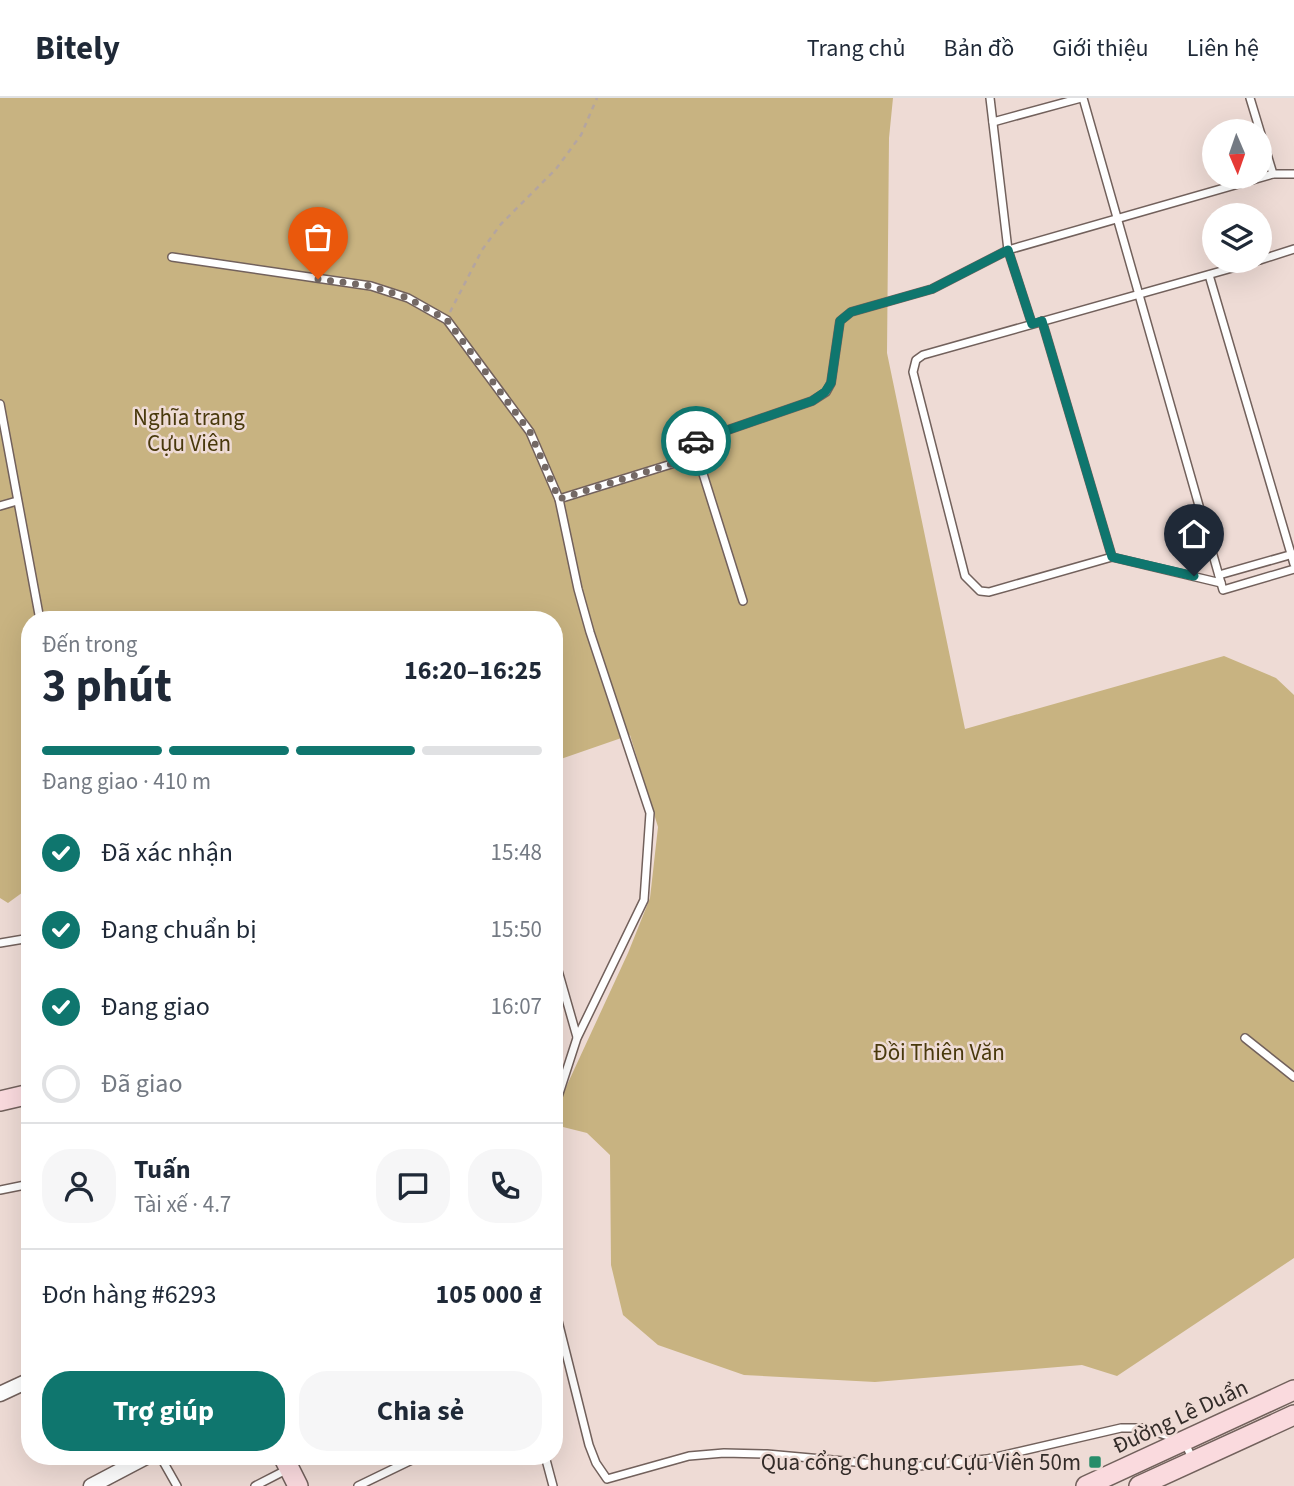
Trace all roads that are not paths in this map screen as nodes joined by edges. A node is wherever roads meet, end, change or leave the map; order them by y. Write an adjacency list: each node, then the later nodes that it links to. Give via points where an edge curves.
1 (990, 98): 4 (lane)
2 (1082, 98): 4 (lane); 7 (lane)
3 (1250, 98): 5 (lane)
4 (993, 122): 8 (lane)
5 (1273, 174): 6 (lane); 7 (lane)
6 (1294, 174)
7 (1119, 218): 8 (lane); 15 (lane)
8 (1008, 250): 17 (lane); 19 (lane, via 932,289 851,312 840,321 831,383 825,392 812,401)
9 (1293, 250): 10 (lane); 12 (lane)
10 (1272, 256)
11 (172, 257): 20 (lane, via 371,286 408,298 447,320 530,432)
12 (1294, 260)
13 (1216, 273): 14 (lane)
14 (1209, 275): 15 (lane); 23 (lane)
15 (1139, 294): 16 (lane); 26 (lane)
16 (1042, 321): 17 (lane); 24 (lane)
17 (1032, 324): 24 (lane, via 916,360 914,381 965,576 980,591 989,592)
18 (0, 404): 21 (lane)
19 (693, 442): 20 (lane, via 678,462); 27 (lane)
20 (559, 499): 32 (lane, via 590,632 650,813 644,900)
21 (17, 501): 22 (lane); 28 (lane)
22 (0, 506)
23 (1293, 554): 25 (lane); 26 (lane)
24 (1112, 557): 26 (lane)
25 (1294, 567): 26 (lane)
26 (1221, 583)
27 (743, 601)
28 (38, 611)
29 (21, 939): 30 (lane)
30 (0, 943)
31 (563, 988): 32 (lane)
32 (577, 1038): 35 (lane)
33 (1245, 1038): 34 (lane)
34 (1294, 1077)
35 (563, 1081)
36 (21, 1096): 37 (main road)
37 (0, 1101)
38 (21, 1186): 39 (lane)
39 (0, 1190)
40 (563, 1341): 52 (lane, via 589,1446)
41 (21, 1384): 43 (street)
42 (1294, 1391): 45 (main road, Đường Lê Duẩn)
43 (0, 1394)
44 (1294, 1415): 46 (main road, Đường Lê Duẩn)
45 (1184, 1441): 46 (lane); 52 (lane, via 1143,1428 1121,1429 987,1460 910,1467 724,1452 689,1456); 59 (main road, Đường Lê Duẩn)
46 (1194, 1460): 53 (main road, Đường Lê Duẩn)
47 (131, 1465): 54 (street)
48 (165, 1465): 55 (lane)
49 (401, 1465): 57 (lane)
50 (547, 1465): 58 (lane)
51 (290, 1470): 56 (lane)
52 (606, 1482)
53 (1147, 1484)
54 (91, 1486)
55 (177, 1486)
56 (255, 1486)
57 (358, 1486)
58 (552, 1486)
59 (1086, 1486)

